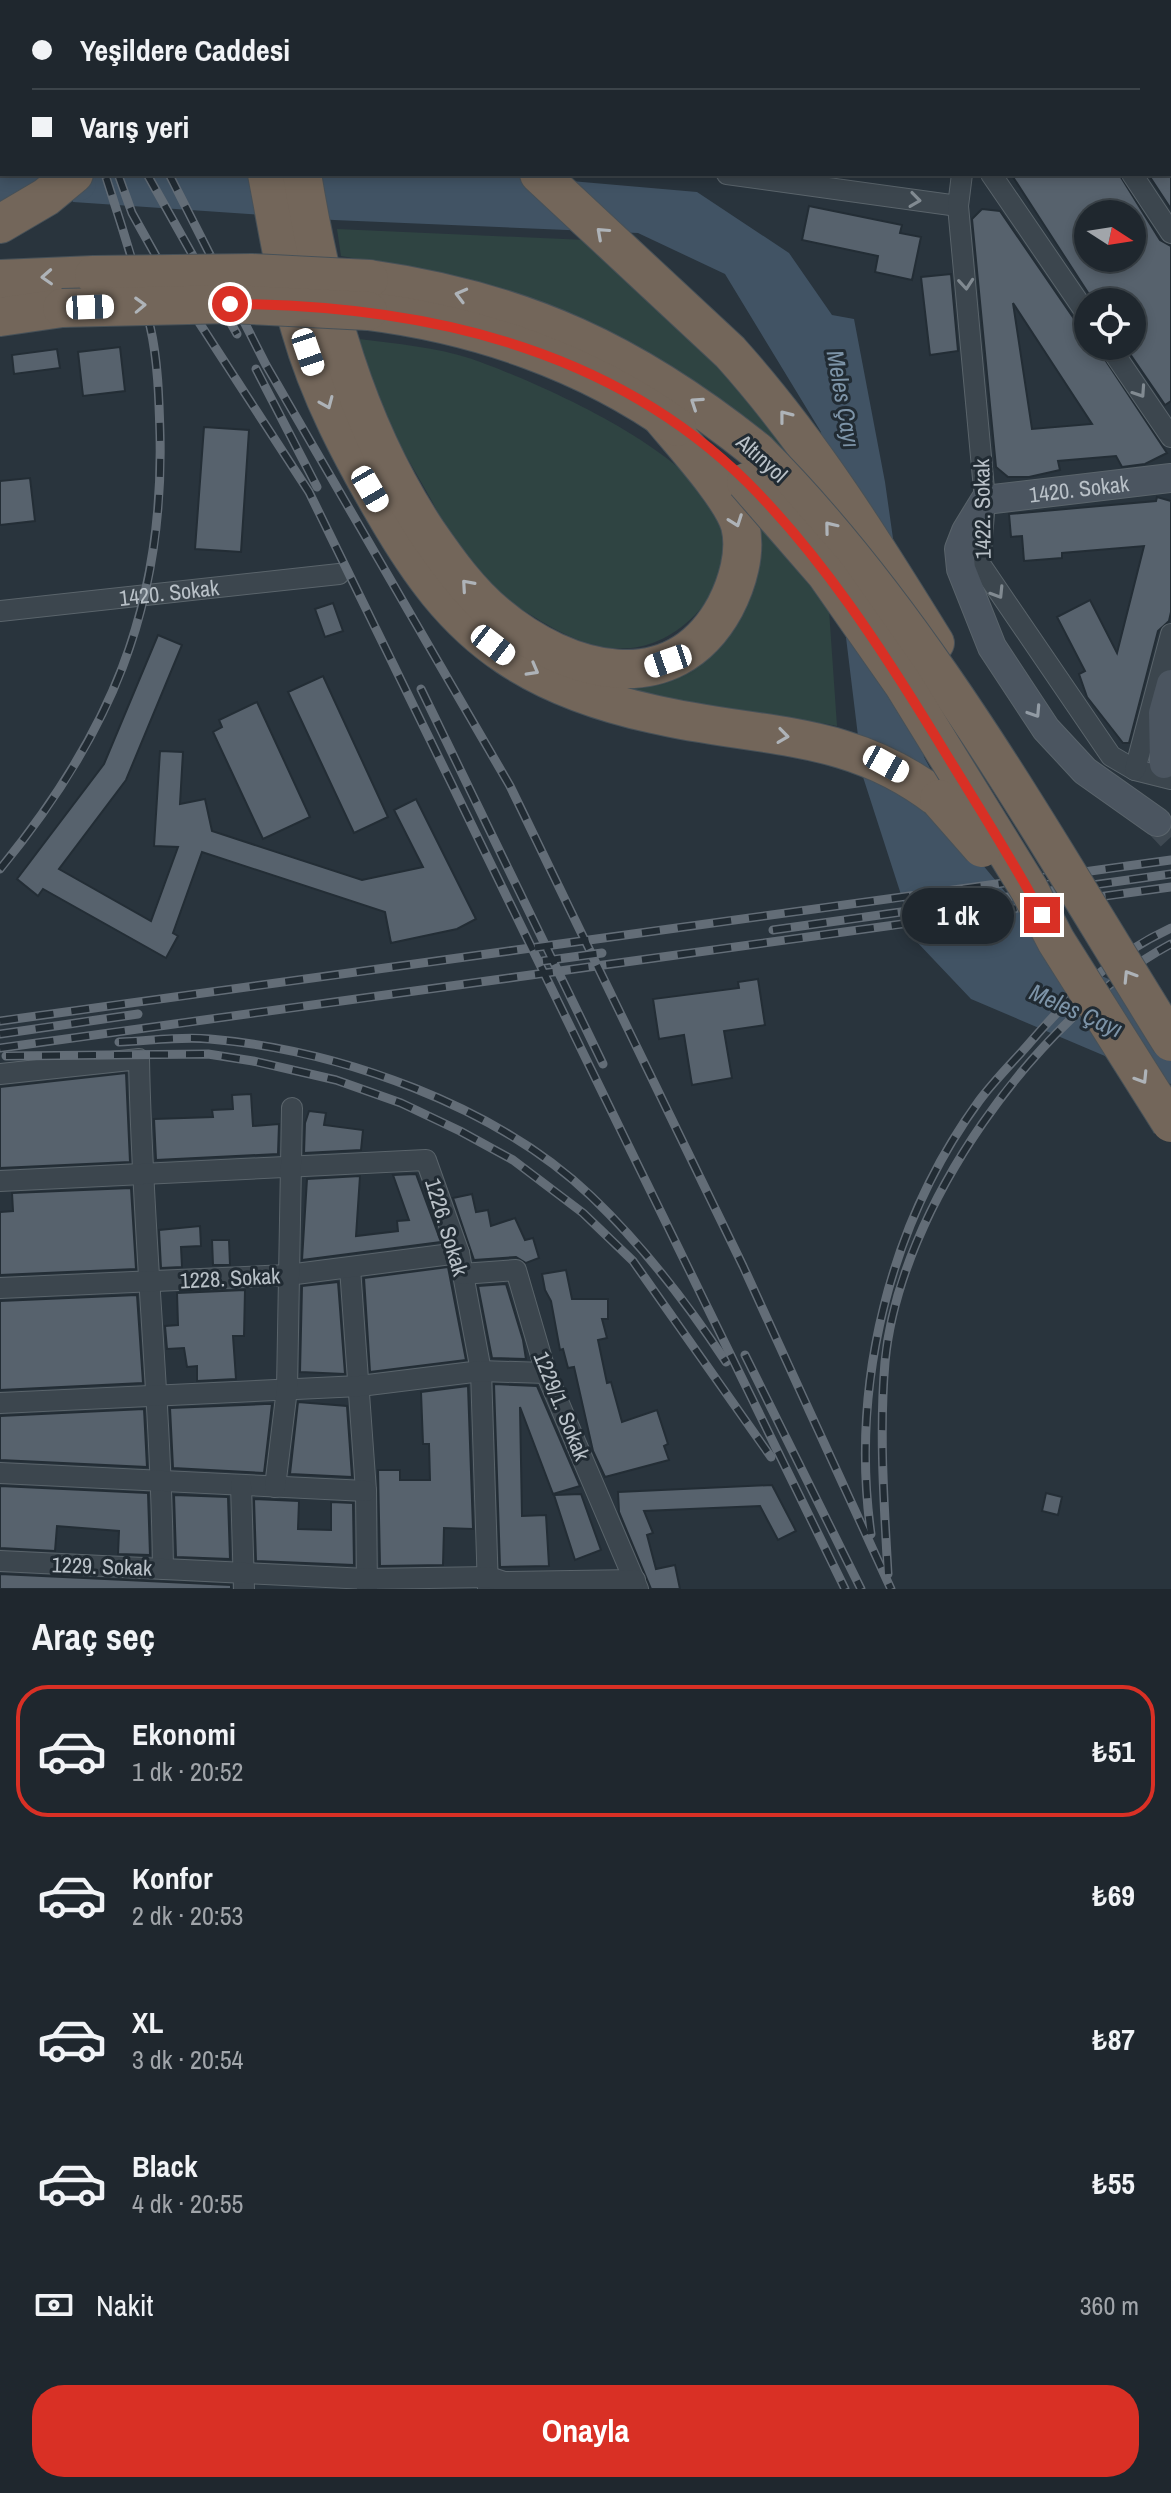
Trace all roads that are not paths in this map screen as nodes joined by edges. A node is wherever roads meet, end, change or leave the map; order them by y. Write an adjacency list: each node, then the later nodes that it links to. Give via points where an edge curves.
1 (71, 176): 13 (highway)
2 (268, 176): 12 (highway)
3 (302, 176): 12 (highway)
4 (541, 176): 31 (highway, one-way to 4, bridge, via 938,647 786,417 730,352)
5 (742, 176): 10 (street)
6 (851, 176): 10 (street)
7 (962, 176): 11 (street, 1422. Sokak)
8 (992, 176): 17 (street)
9 (1133, 176): 14 (street)
10 (862, 192): 11 (street, one-way to 11)
11 (958, 206): 26 (street, 1422. Sokak, one-way to 26)
12 (293, 222): 22 (highway, one-way to 12, via 740,526 742,553 734,589 714,626 691,649 668,661 644,669 585,665 523,635 495,614 443,556 415,514 343,361); 35 (highway, one-way to 35, bridge, via 300,328 340,434 408,553 453,612 507,656 580,692 654,715 823,741 886,764 939,799)
13 (0, 224)
14 (1171, 233)
15 (0, 279): 16 (highway, Altınyol, one-way to 15, bridge, via 267,273)
16 (369, 295): 18 (highway, one-way to 16, bridge, via 254,304); 22 (highway, via 570,366); 24 (highway, Altınyol, one-way to 16, via 702,407 581,336 453,293)
17 (1074, 296)
18 (62, 308): 19 (highway); 20 (highway)
19 (0, 310)
20 (0, 317)
21 (1119, 360): 23 (street, one-way to 23)
22 (658, 413): 24 (highway)
23 (1171, 437)
24 (752, 466): 31 (highway, Altınyol, one-way to 24, bridge, via 856,558 815,508); 35 (highway, bridge, via 903,684)
25 (1171, 478): 26 (street, 1420. Sokak)
26 (985, 500): 32 (street, 1422. Sokak, one-way to 32, via 980,564 1111,756); 34 (street, one-way to 34, via 959,549 961,569 992,647 1046,729 1075,760)
27 (339, 574): 28 (street, 1420. Sokak)
28 (0, 611)
29 (1171, 634): 32 (street)
30 (1171, 684): 33 (street, via 1163,713)
31 (974, 729): 36 (highway, Altınyol, one-way to 31, bridge)
32 (1135, 770): 33 (street, 1422. Sokak)
33 (1167, 771)
34 (1157, 822)
35 (1056, 941): 39 (highway, one-way to 39, bridge)
36 (1171, 1042)
37 (0, 1074): 41 (street, via 139,1059)
38 (292, 1108): 40 (street)
39 (1171, 1123)
40 (291, 1169): 41 (street, 1226. Sokak); 43 (street, 1226. Sokak, via 426,1160); 46 (street)
41 (141, 1174): 42 (street, 1226. Sokak); 47 (street)
42 (0, 1181)
43 (459, 1253): 44 (street, 1228. Sokak); 45 (street, 1226. Sokak)
44 (350, 1268): 46 (street, 1228. Sokak); 51 (street)
45 (462, 1274): 49 (street, 1226. Sokak); 50 (street, 1229/1. Sokak, via 516,1270)
46 (288, 1275): 47 (street, 1228. Sokak); 52 (street)
47 (150, 1282): 48 (street, 1228. Sokak); 53 (street)
48 (0, 1288)
49 (481, 1371): 50 (street); 51 (street); 64 (street, 1226. Sokak)
50 (546, 1373): 66 (street, 1229/1. Sokak)
51 (360, 1386): 52 (street); 59 (street)
52 (287, 1389): 53 (street); 58 (street)
53 (157, 1398): 54 (street); 56 (street)
54 (0, 1403)
55 (0, 1473): 56 (street)
56 (162, 1480): 57 (street); 62 (street)
57 (241, 1485): 58 (street); 63 (street)
58 (275, 1487): 59 (street)
59 (366, 1491): 65 (street)
60 (0, 1561): 61 (street, 1229. Sokak)
61 (103, 1567): 62 (street, 1229. Sokak); 67 (street)
62 (163, 1569): 63 (street, 1229. Sokak)
63 (244, 1581): 65 (street, 1229. Sokak)
64 (489, 1583): 65 (street, 1229. Sokak); 66 (street, 1229. Sokak)
65 (367, 1584)
66 (636, 1584)
67 (104, 1589)

